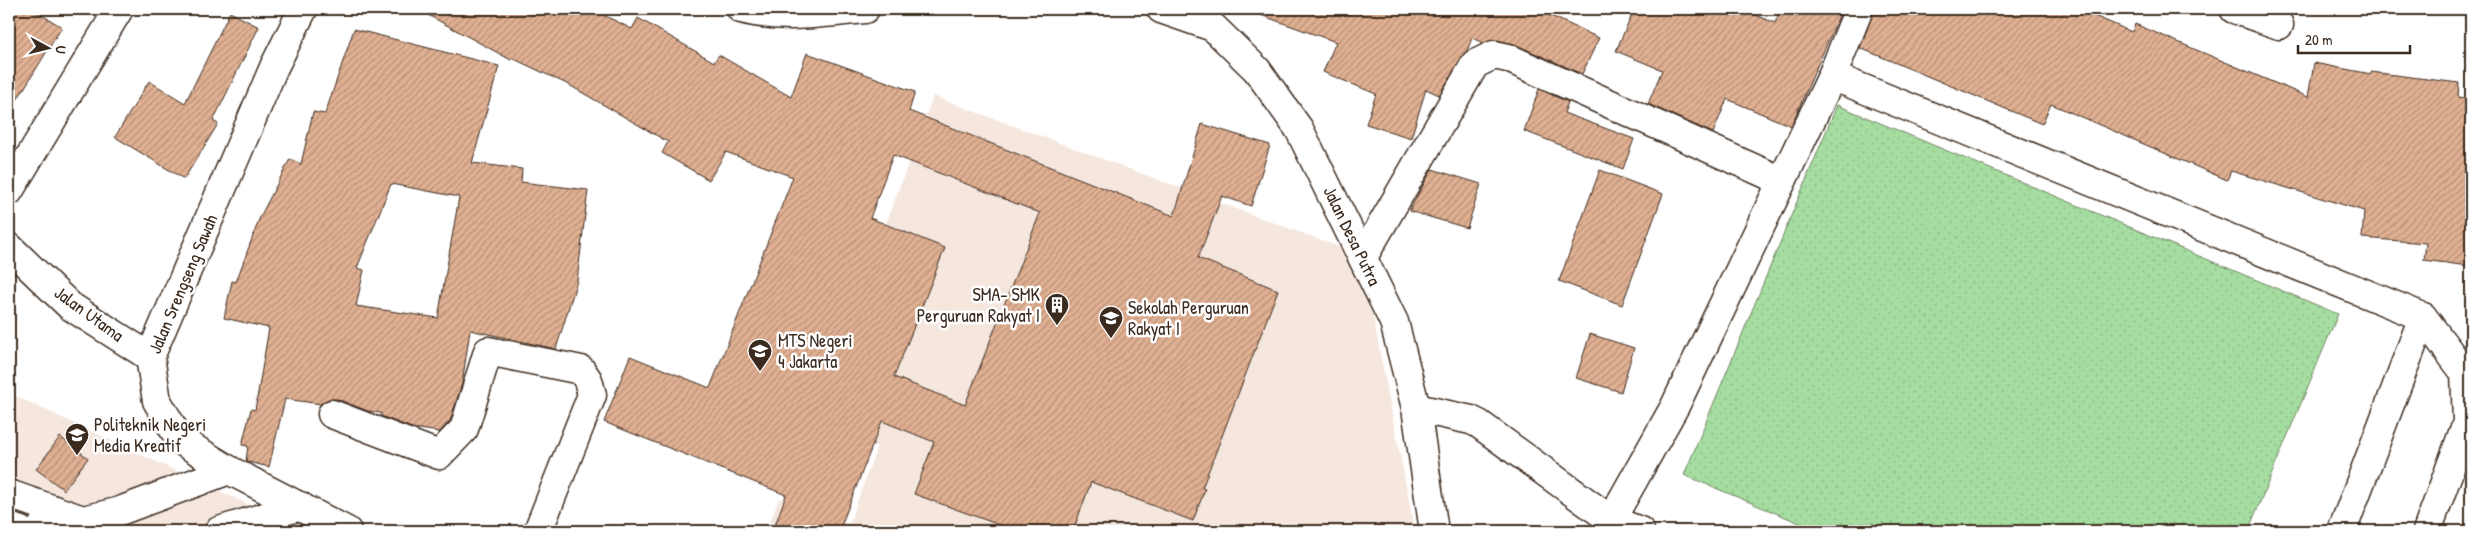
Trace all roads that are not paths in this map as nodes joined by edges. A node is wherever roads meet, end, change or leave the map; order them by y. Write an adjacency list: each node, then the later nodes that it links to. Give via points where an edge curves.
1 (119, 9): 11 (street)
2 (303, 9): 15 (street, Jalan Srengseng Sawah, via 274,68)
3 (741, 9): 4 (street, via 761,14 800,16)
4 (865, 9)
5 (1161, 9): 13 (street, Jalan Desa Putra, via 1213,27 1257,70 1299,129)
6 (1859, 9): 9 (street)
7 (2234, 9): 8 (street)
8 (2279, 25)
9 (1832, 76): 10 (street); 14 (street)
10 (1782, 181): 13 (street, via 1508,58 1494,55 1476,64); 22 (street, via 1675,406)
11 (9, 190)
12 (9, 247): 15 (street, Jalan Utama, via 70,306)
13 (1363, 257): 16 (street, Jalan Desa Putra, via 1394,322)
14 (2423, 317): 30 (street); 31 (street, via 2465,373 2467,422)
15 (150, 357): 18 (street, Jalan Srengseng Sawah, via 156,401 180,440)
16 (1416, 408): 22 (street, via 1479,424); 28 (street, Jalan Desa Putra)
17 (332, 414): 27 (street, via 439,454 464,429 488,351 582,370 592,394)
18 (229, 470): 20 (street, Jalan Srengseng Sawah); 21 (street, via 117,512 83,520)
19 (9, 494): 21 (street)
20 (300, 506): 25 (street); 26 (street, Jalan Srengseng Sawah)
21 (46, 520)
22 (1611, 520): 29 (street)
23 (9, 527): 24 (street)
24 (21, 531)
25 (219, 531)
26 (347, 531)
27 (538, 531)
28 (1434, 531)
29 (1640, 531)
30 (2342, 531)
31 (2427, 531)

